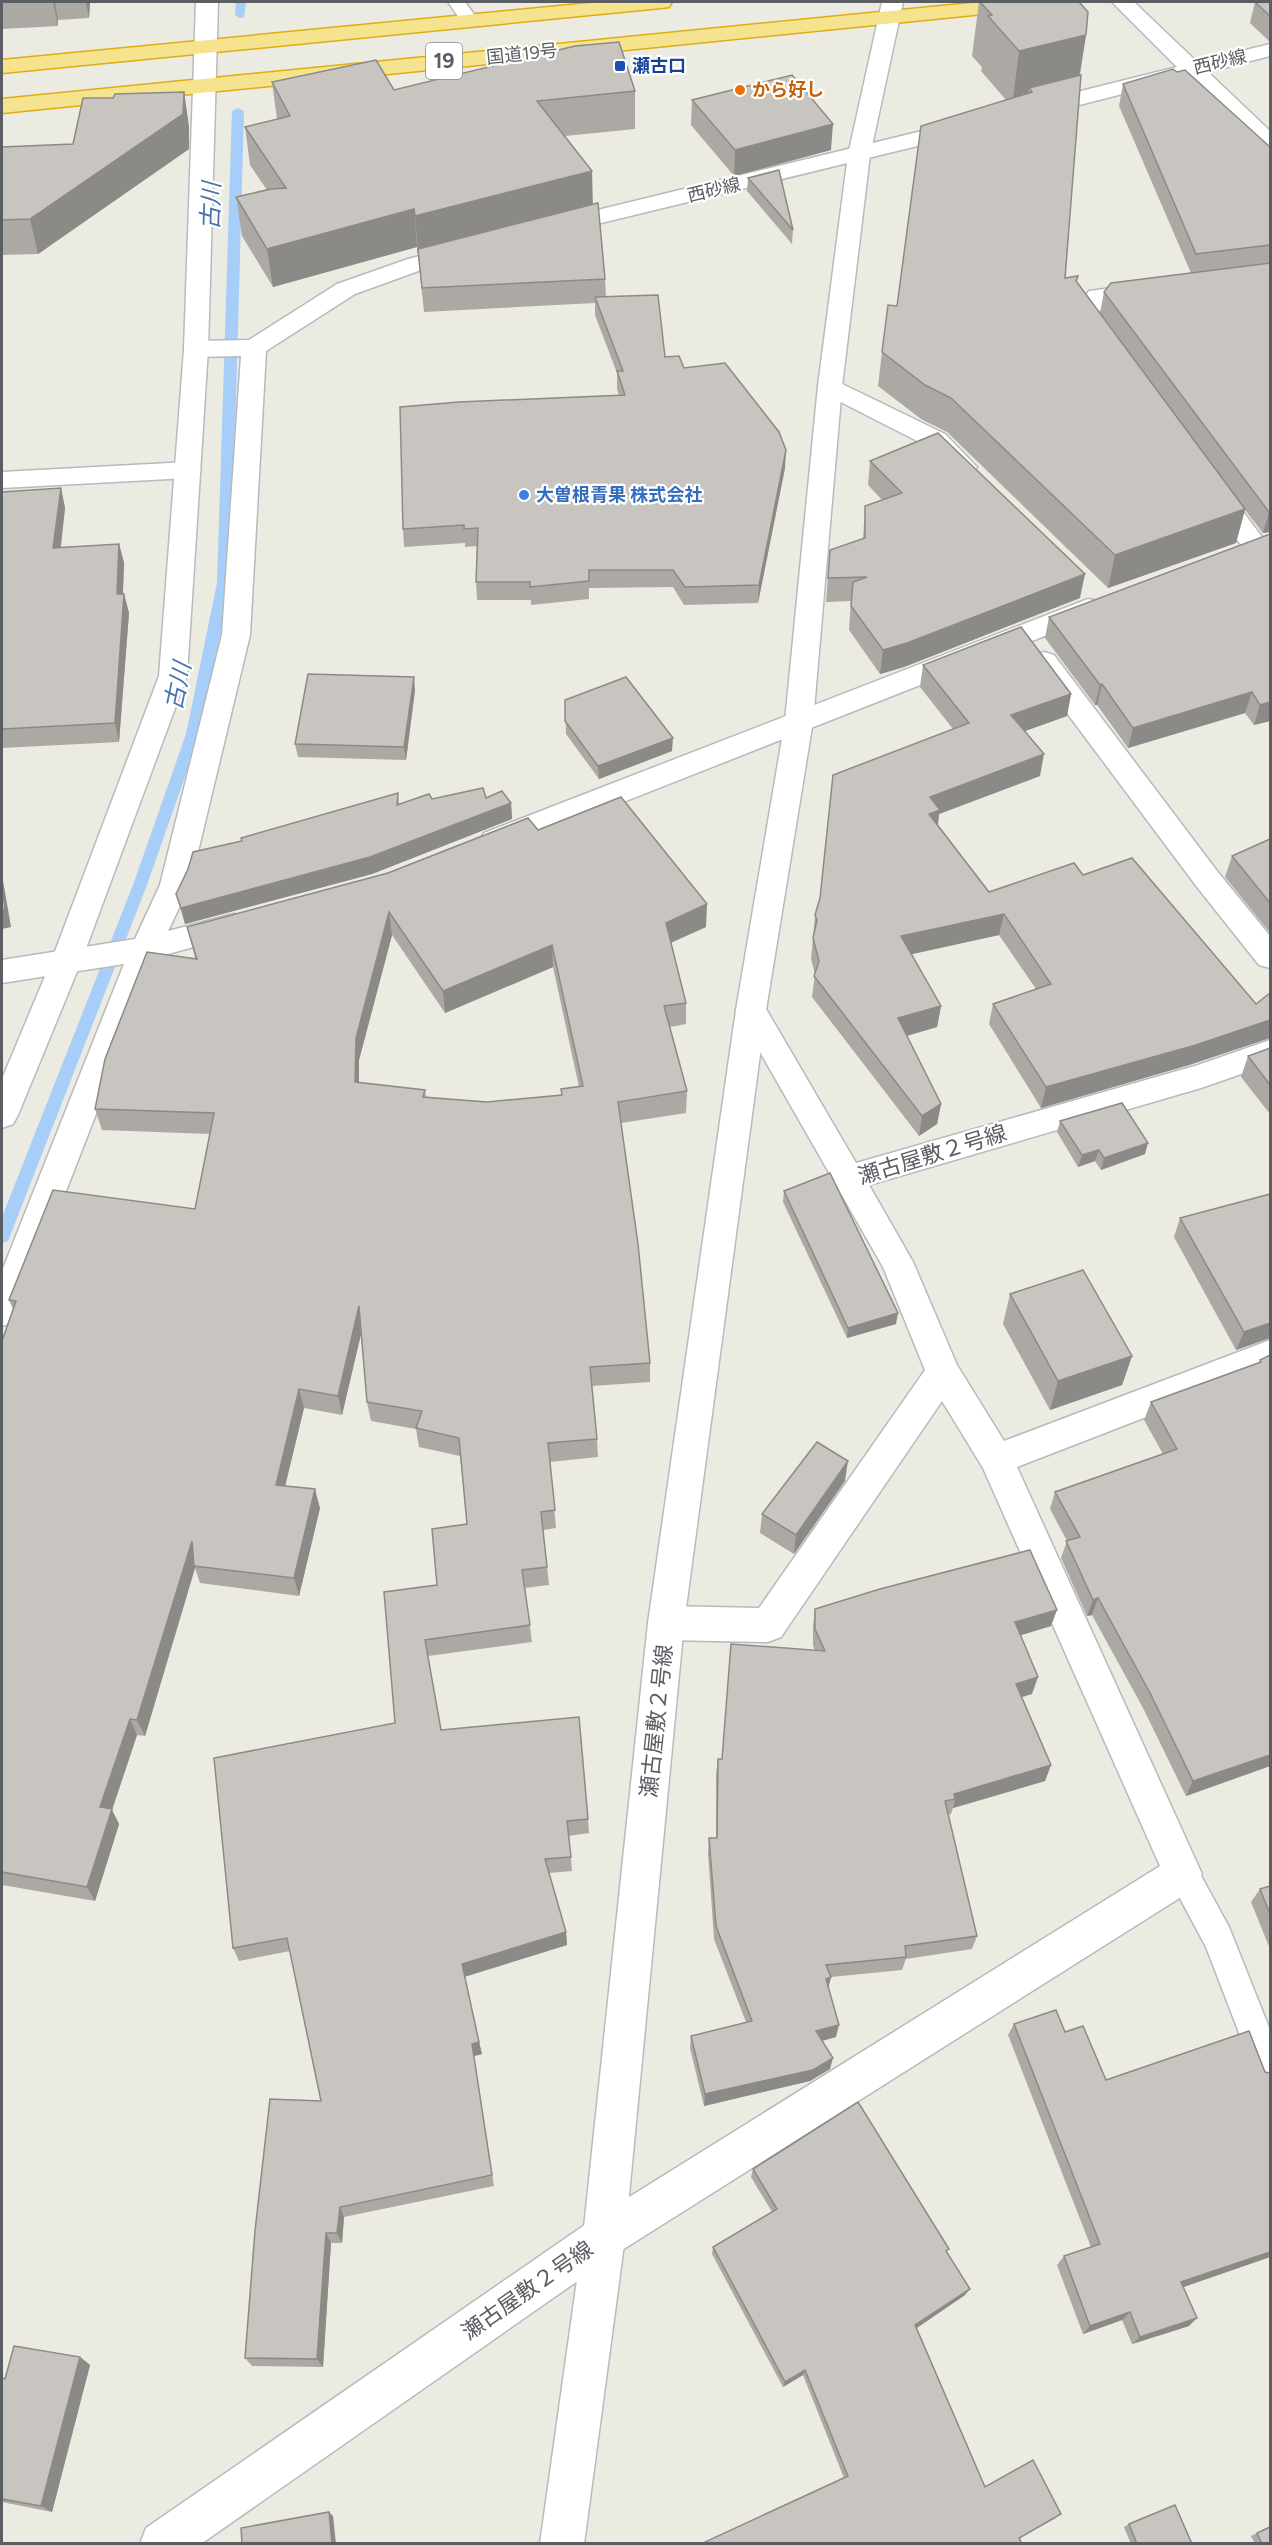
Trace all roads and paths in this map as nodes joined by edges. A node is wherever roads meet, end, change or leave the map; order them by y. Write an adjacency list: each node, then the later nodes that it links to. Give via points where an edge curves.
1 (207, 2): 8 (street)
2 (457, 2): 7 (lane)
3 (661, 2): 7 (highway, 国道19号 / 19)
4 (1042, 2): 6 (highway, 国道19号 / 19)
5 (1122, 2): 11 (street)
6 (889, 10): 12 (highway, 国道19号 / 19); 17 (street)
7 (470, 21): 8 (highway, 国道19号 / 19)
8 (206, 47): 10 (highway, 国道19号 / 19); 12 (street)
9 (1270, 50): 11 (street, 西砂線)
10 (2, 67)
11 (1193, 68): 14 (street, 西砂線); 16 (street)
12 (205, 85): 13 (highway, 国道19号 / 19); 22 (street)
13 (2, 106)
14 (1020, 113)
15 (986, 122): 17 (street, 西砂線)
16 (1270, 143)
17 (859, 155): 18 (street, 西砂線); 24 (street)
18 (536, 233)
19 (481, 247): 21 (street, via 416,264 346,289)
20 (1167, 288): 23 (street, via 1098,296 1084,314)
21 (248, 348): 22 (street); 35 (street, via 236,635 175,885)
22 (206, 349): 25 (street)
23 (1118, 361)
24 (830, 386): 28 (street, via 936,440); 32 (street)
25 (188, 470): 27 (street); 37 (street, via 174,676)
26 (1201, 473): 29 (street)
27 (2, 480)
28 (977, 480)
29 (1253, 548)
30 (1101, 596): 31 (street)
31 (1024, 634): 32 (street); 36 (street)
32 (799, 721): 33 (street); 39 (street)
33 (467, 851)
34 (256, 919): 35 (street)
35 (137, 950): 37 (street); 43 (street)
36 (1270, 957)
37 (77, 960): 38 (street); 41 (street)
38 (2, 971)
39 (752, 1010): 42 (street); 47 (street)
40 (1270, 1052): 42 (street, 瀬古屋敷２号線, via 1201,1076)
41 (2, 1115)
42 (848, 1178): 45 (street, 瀬古屋敷２号線, via 897,1262)
43 (2, 1312)
44 (1270, 1354): 46 (street)
45 (943, 1372): 46 (street); 47 (street, 瀬古屋敷２号線, via 768,1625)
46 (996, 1459): 48 (street)
47 (666, 1623): 50 (street, 瀬古屋敷２号線)
48 (1183, 1874): 49 (lane, via 1218,1938); 50 (street)
49 (1270, 2070)
50 (604, 2236): 51 (street, 瀬古屋敷２号線); 52 (street)
51 (162, 2544)
52 (562, 2544)

